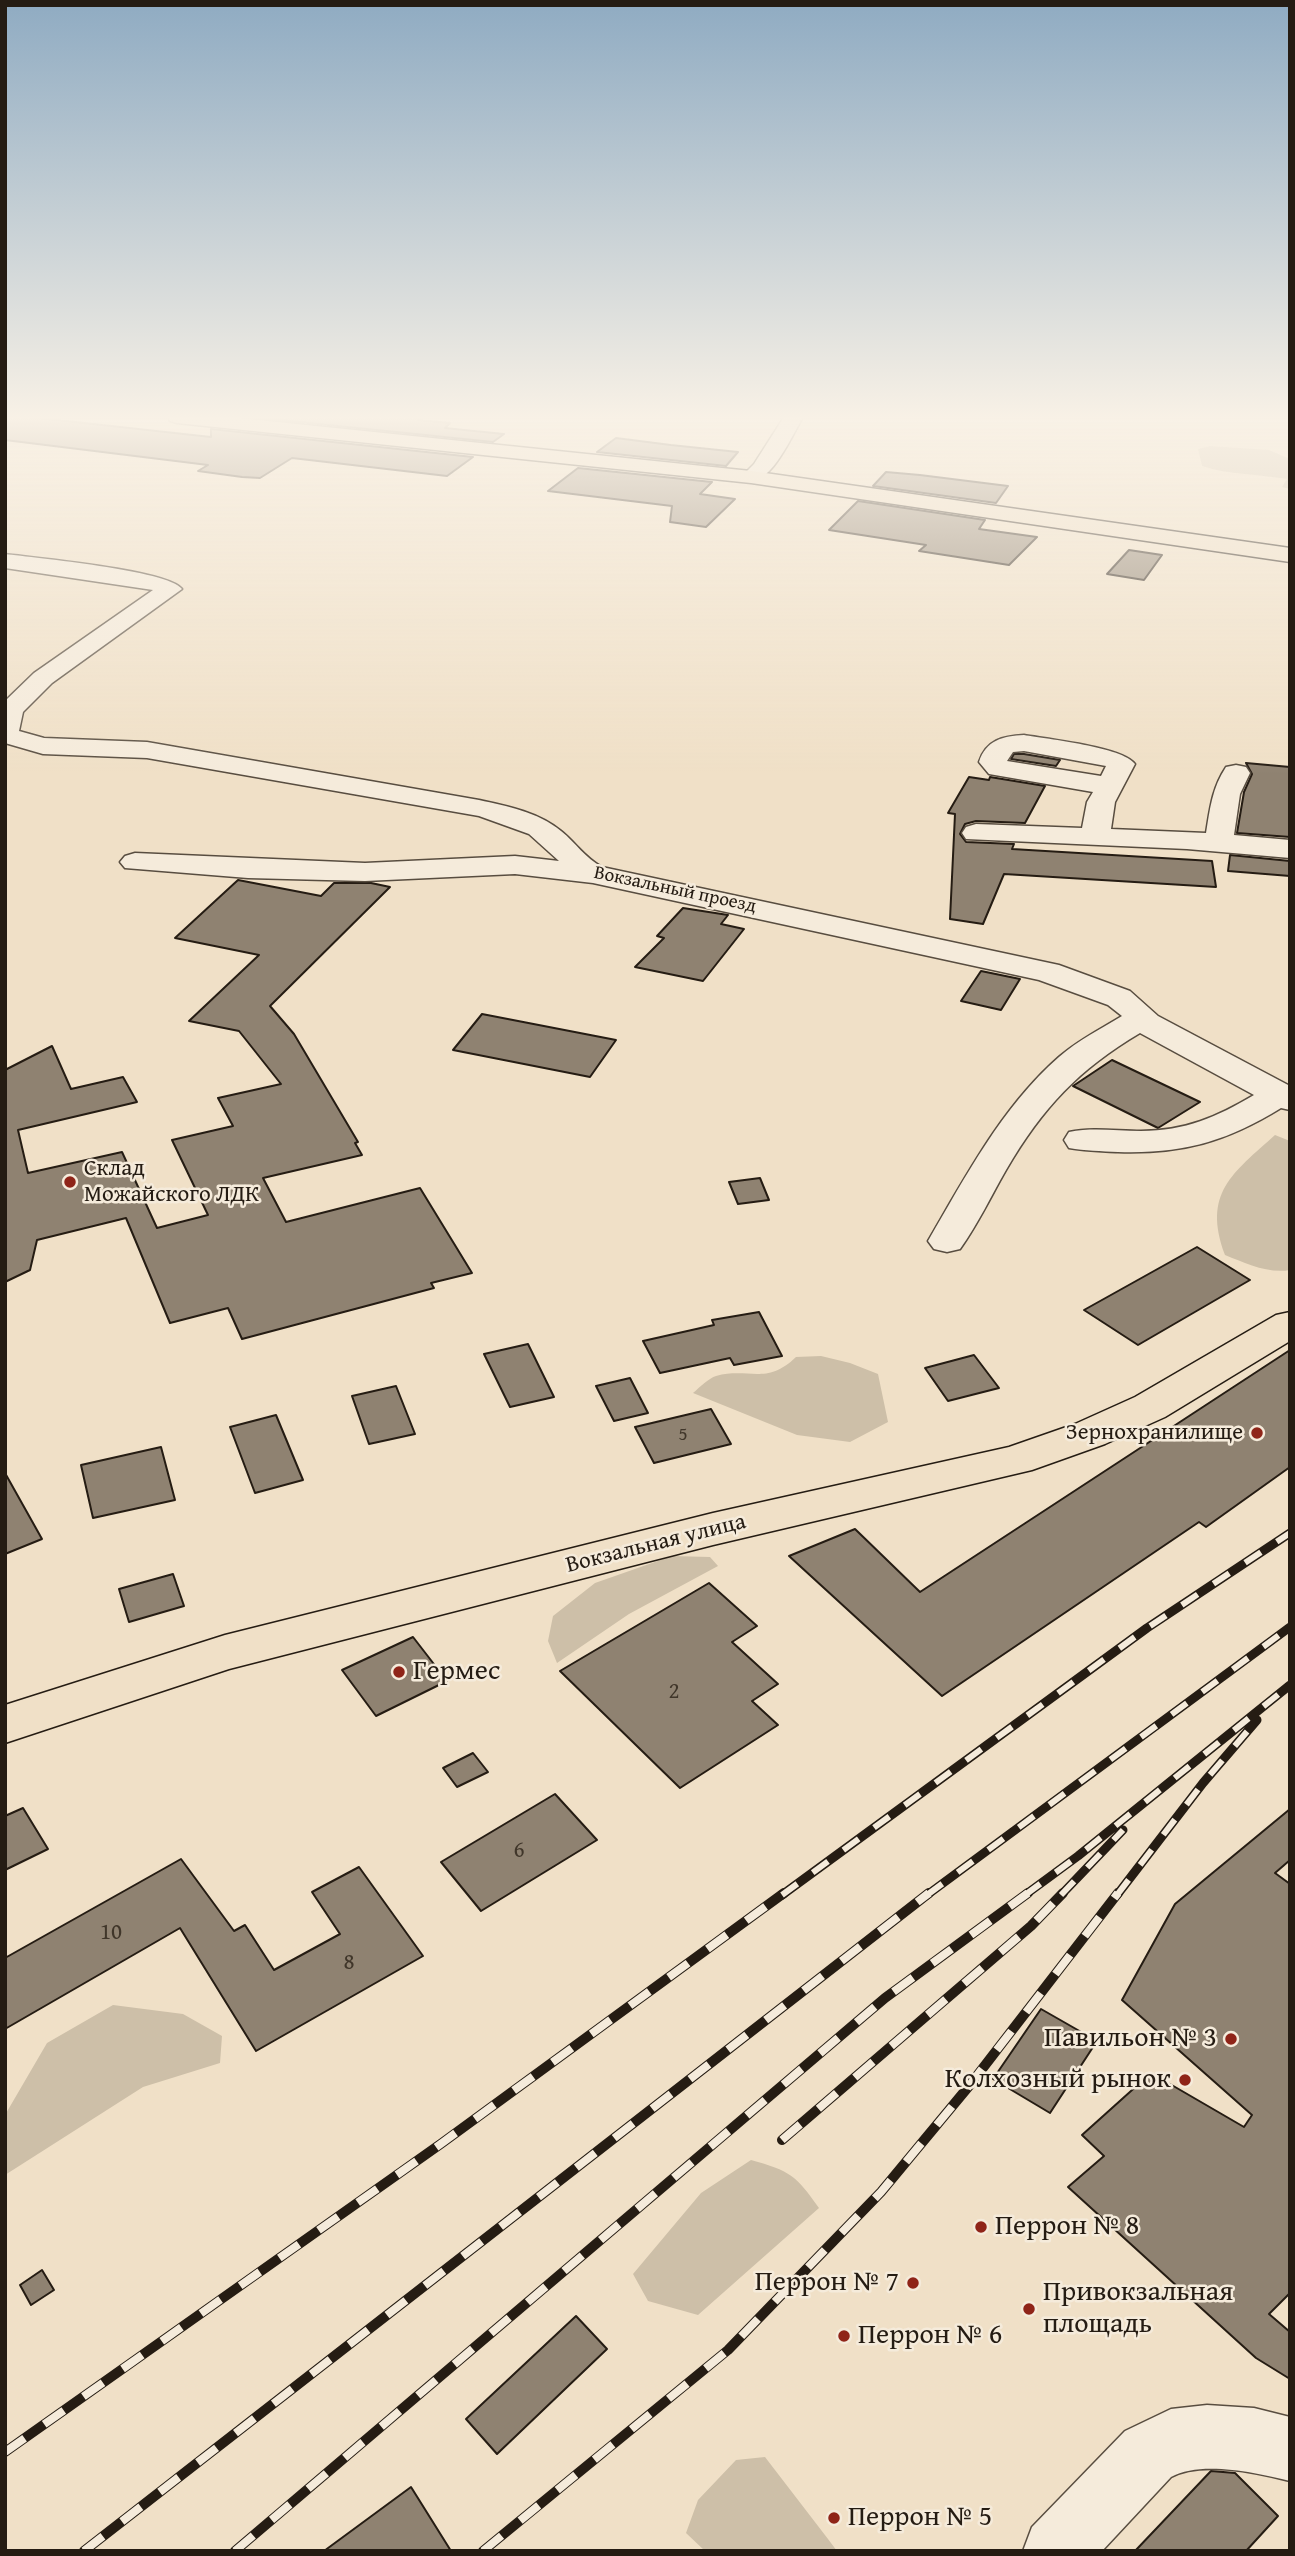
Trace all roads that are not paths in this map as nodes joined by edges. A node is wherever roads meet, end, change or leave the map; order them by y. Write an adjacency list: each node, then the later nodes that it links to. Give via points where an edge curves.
1 (1161, 536): 2 (main road)
2 (1290, 555)
3 (5, 561): 4 (street, via 150,581 170,589 43,678 11,710)
4 (5, 733): 12 (street, Вокзальный проезд, via 43,746 147,750 498,812 536,827 555,840 574,864)
5 (1236, 774): 9 (street, via 1226,794)
6 (1109, 786): 8 (street)
7 (976, 833): 8 (street)
8 (1095, 837): 9 (street)
9 (1219, 842): 10 (street)
10 (1290, 849)
11 (135, 862): 12 (street, via 365,872 516,865)
12 (593, 874): 13 (street, Вокзальный проезд, via 1048,972 1119,998)
13 (1142, 1018): 14 (street, Вокзальный проезд); 16 (street, via 1091,1049 1051,1084 1006,1138)
14 (1285, 1097): 15 (street, via 1199,1135)
15 (1082, 1140)
16 (947, 1241)
17 (1290, 1324): 18 (main road, Вокзальная улица, via 1150,1407 1017,1460 713,1529 226,1653)
18 (5, 1724)
19 (1290, 2449): 20 (street, via 1254,2440 1207,2437 1171,2441 1148,2454)
20 (1056, 2551)

